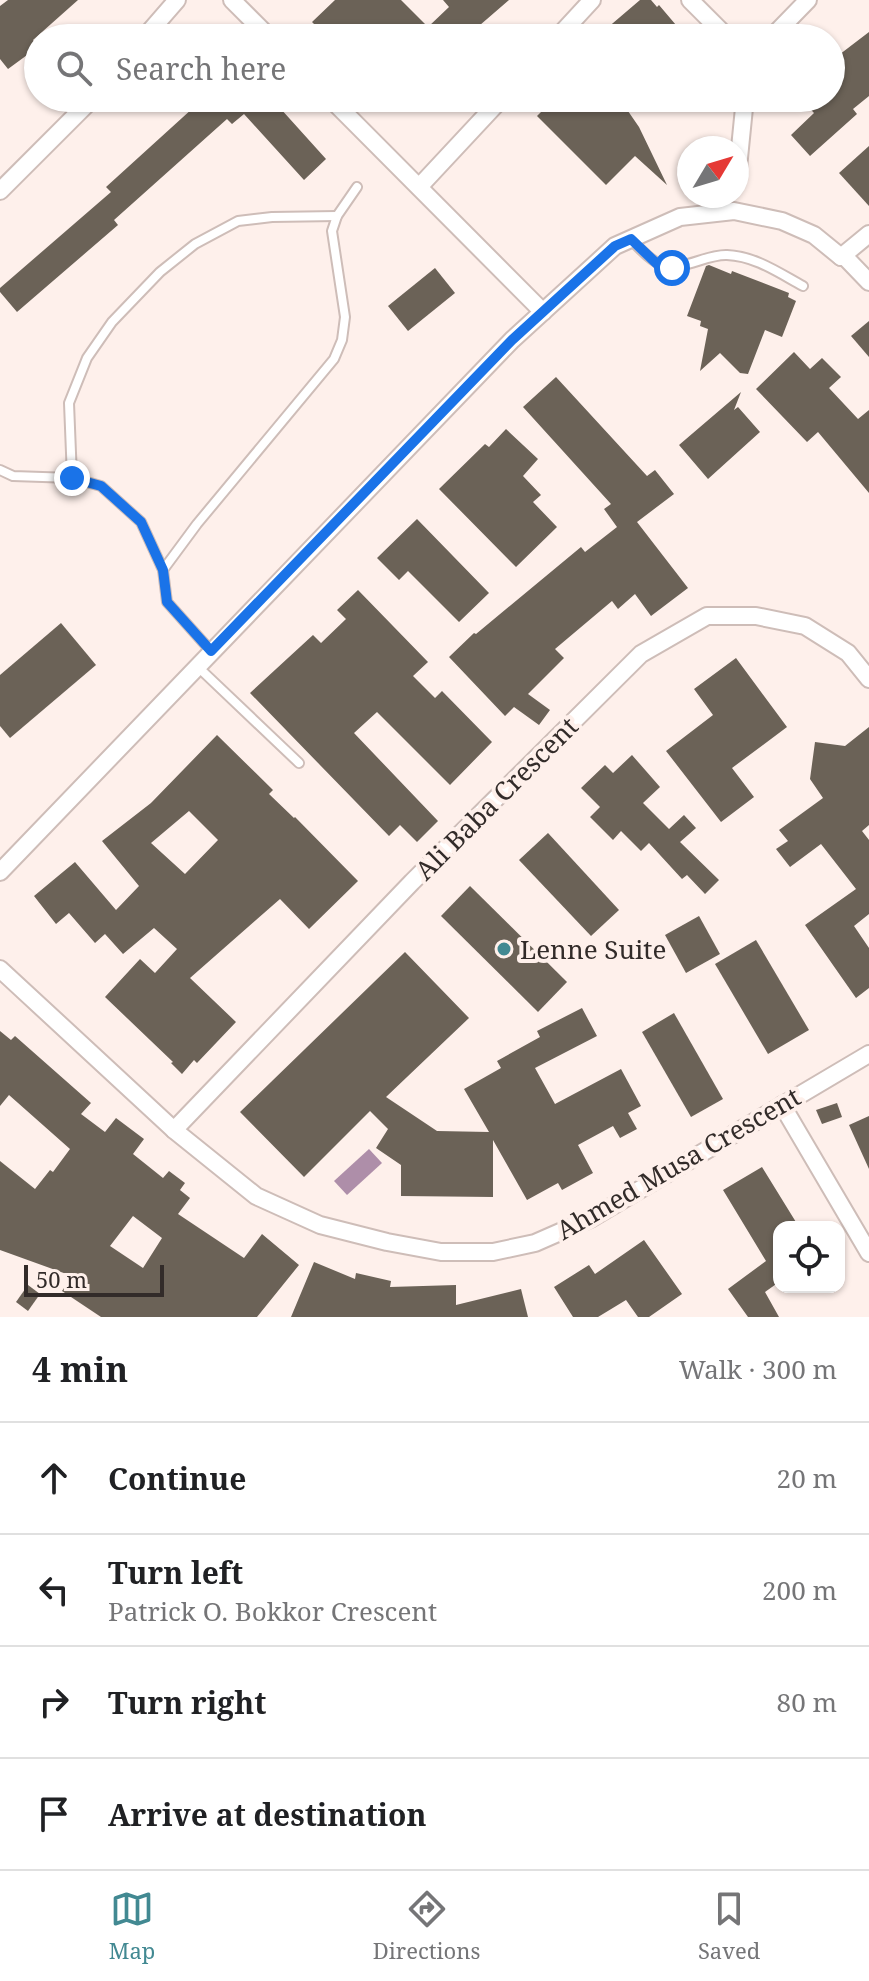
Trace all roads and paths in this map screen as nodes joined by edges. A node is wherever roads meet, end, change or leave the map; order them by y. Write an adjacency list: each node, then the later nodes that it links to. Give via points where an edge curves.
1 (177, 0): 6 (street)
2 (232, 0): 7 (street)
3 (592, 0): 8 (street)
4 (690, 0): 9 (street)
5 (808, 0): 10 (street)
6 (156, 24)
7 (256, 24)
8 (570, 24)
9 (714, 24)
10 (785, 24)
11 (79, 112): 18 (street)
12 (344, 112): 17 (street)
13 (489, 112): 17 (street)
14 (744, 112): 15 (street)
15 (741, 136)
16 (357, 187): 21 (lane)
17 (419, 187): 27 (street)
18 (0, 191)
19 (718, 208): 23 (street, via 680,217)
20 (746, 208): 24 (street, via 814,235)
21 (337, 216): 29 (lane, via 238,221 195,244 160,272 112,322 87,358 69,403); 30 (lane, via 332,231 345,317 334,359)
22 (869, 234): 24 (street)
23 (631, 239): 26 (lane, via 657,264 672,268 726,254 753,260); 27 (street, via 615,246)
24 (841, 257): 25 (street)
25 (869, 282)
26 (803, 286)
27 (543, 312): 31 (street)
28 (0, 470): 29 (lane, via 13,476)
29 (72, 478): 30 (lane, via 101,486 141,522)
30 (163, 570): 31 (lane, via 167,602)
31 (211, 651): 32 (street)
32 (197, 666): 34 (lane); 35 (street)
33 (869, 679): 39 (street, Ali Baba Crescent, via 848,653 805,626 756,616 707,616 641,654)
34 (299, 763)
35 (0, 872)
36 (0, 969): 39 (street, Ahmed Musa Crescent)
37 (869, 1054): 38 (street, Ahmed Musa Crescent)
38 (782, 1105): 39 (street, Ahmed Musa Crescent, via 592,1218 535,1243 493,1252 441,1252 320,1225 256,1196); 40 (street)
39 (174, 1130)
40 (869, 1253)

